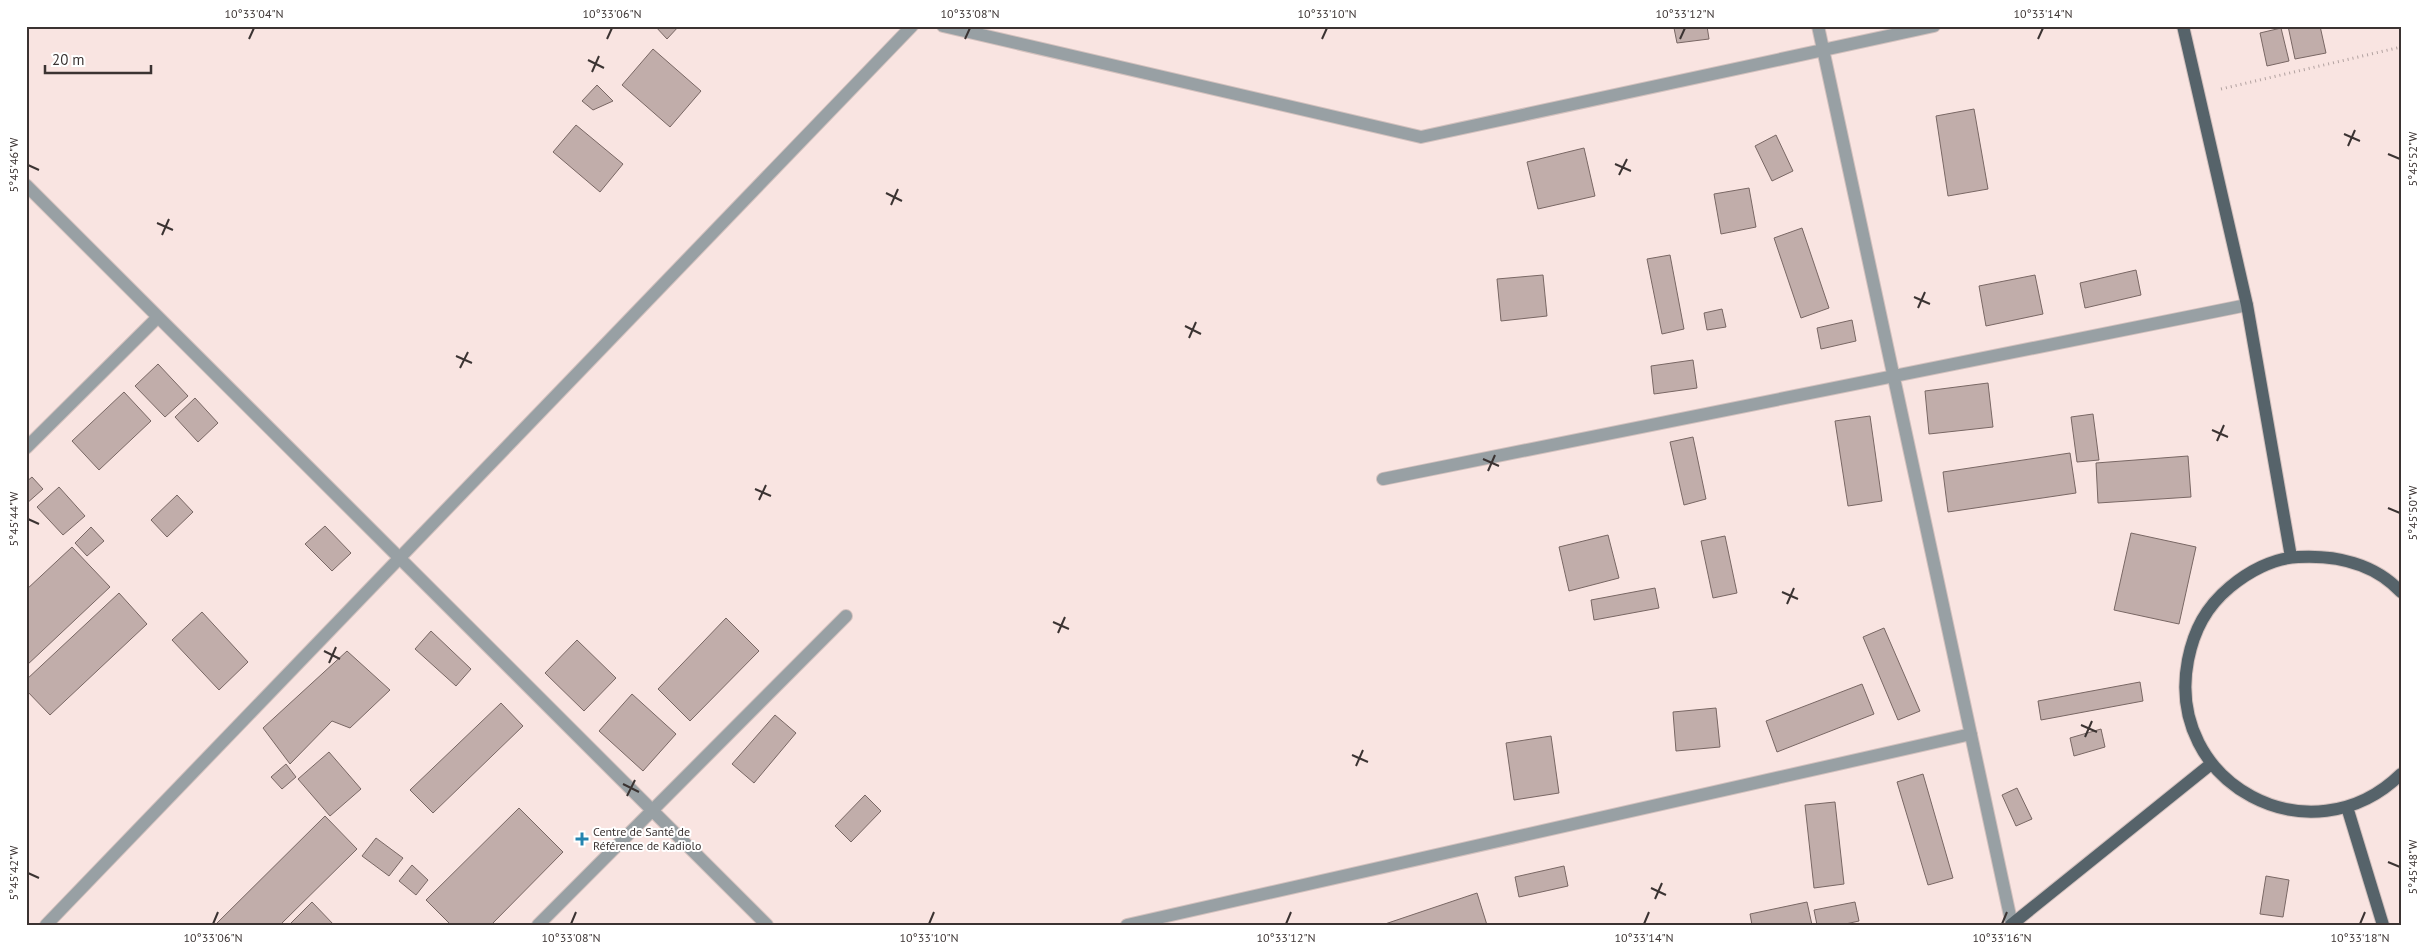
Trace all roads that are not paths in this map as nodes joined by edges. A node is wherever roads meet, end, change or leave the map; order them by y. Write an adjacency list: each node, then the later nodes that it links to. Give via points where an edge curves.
1 (912, 26): 14 (street)
2 (943, 26): 6 (street, via 1421,137)
3 (1818, 26): 6 (street)
4 (1934, 26): 6 (street)
5 (2183, 26): 8 (main road)
6 (1823, 50): 10 (street)
7 (26, 186): 9 (street)
8 (2247, 305): 10 (street); 13 (main road)
9 (158, 317): 11 (street); 14 (street)
10 (1894, 376): 12 (street); 17 (street)
11 (26, 448)
12 (1383, 479)
13 (2290, 557): 15 (main road, via 2326,556 2362,565 2393,583); 18 (main road, via 2249,572 2215,600 2192,638 2184,681 2190,725)
14 (400, 558): 21 (street); 23 (street)
15 (2401, 592)
16 (846, 616): 21 (street)
17 (1971, 734): 22 (street); 26 (street)
18 (2211, 764): 20 (main road, via 2238,790 2272,806 2309,813); 22 (main road)
19 (2401, 774): 20 (main road, via 2385,790)
20 (2347, 807): 27 (main road)
21 (652, 810): 24 (street); 25 (street)
22 (2012, 924)
23 (46, 925)
24 (538, 925)
25 (767, 925)
26 (1127, 925)
27 (2383, 925)

